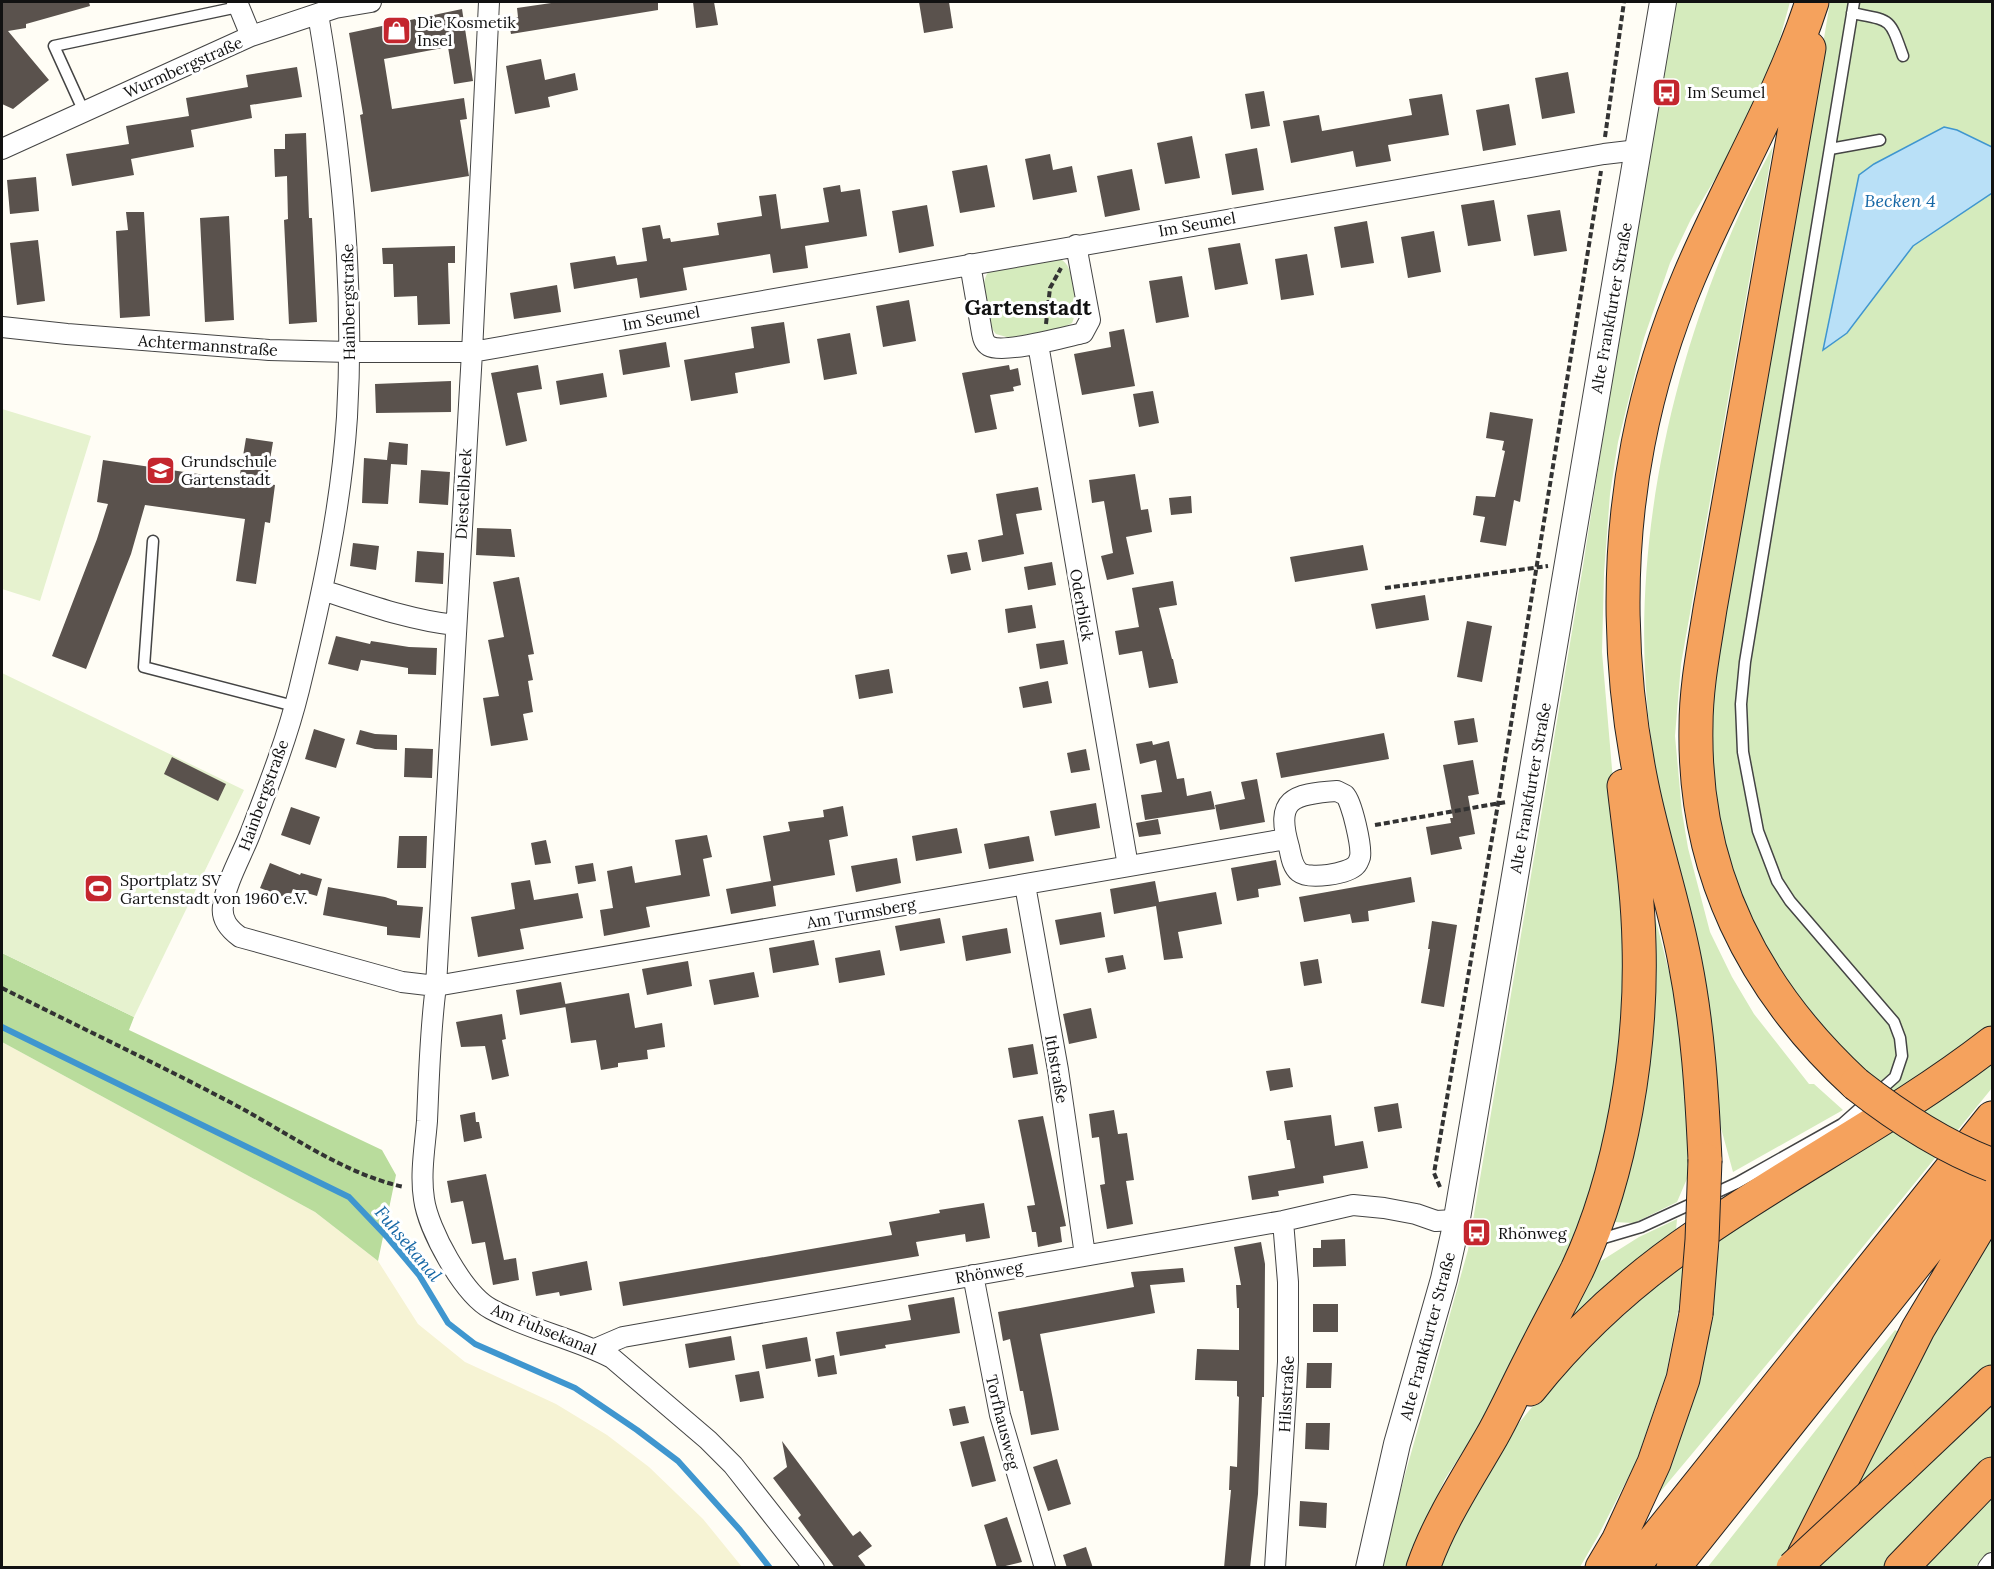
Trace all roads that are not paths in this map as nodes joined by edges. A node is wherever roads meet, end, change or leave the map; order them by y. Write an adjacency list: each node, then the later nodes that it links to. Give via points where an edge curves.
1 (371, 2): 9 (street, Wurmbergstraße)
2 (489, 2): 22 (street, Diestelbleek)
3 (1663, 2): 16 (street, Alte Frankfurter Straße)
4 (1812, 2): 26 (highway, via 1760,130 1672,318 1647,402 1631,484 1625,543)
5 (1817, 2): 34 (highway, bridge, via 1698,692 1696,759 1704,825 1722,890 1745,942 1786,1010 1831,1061 1885,1107)
6 (1854, 2): 8 (lane)
7 (238, 4): 10 (street); 12 (lane, via 54,46)
8 (1852, 13): 11 (lane, via 1885,20 1892,27); 15 (lane)
9 (318, 14): 10 (street, Wurmbergstraße); 21 (street, Hainbergstraße, via 342,178)
10 (250, 36): 12 (street, Wurmbergstraße)
11 (1903, 56)
12 (84, 112): 14 (street, Wurmbergstraße)
13 (1881, 140): 15 (lane)
14 (2, 149)
15 (1830, 149): 38 (lane, via 1745,662 1741,727 1758,831 1777,881 1894,1022 1902,1056 1895,1077 1842,1124 1737,1183 1641,1227)
16 (1638, 150): 17 (street, Im Seumel); 36 (street, Alte Frankfurter Straße)
17 (1076, 245): 18 (street, Im Seumel); 20 (street, via 1088,327 1083,333)
18 (970, 264): 20 (street, via 985,342 998,348); 22 (street, Im Seumel)
19 (2, 327): 21 (street, Achtermannstraße, via 269,350)
20 (1038, 344): 29 (street, Oderblick)
21 (350, 352): 22 (street, Im Seumel); 24 (street, Hainbergstraße, via 343,461)
22 (472, 352): 25 (street, Diestelbleek)
23 (153, 541): 27 (lane, via 144,667)
24 (322, 590): 25 (street, via 391,613); 27 (street, Hainbergstraße)
25 (455, 625): 31 (street, Diestelbleek)
26 (1628, 691): 38 (highway, via 1617,729 1637,906 1639,1006 1626,1111); 51 (highway, bridge, via 1642,784 1685,959 1702,1087 1705,1160 1696,1314 1683,1378 1654,1462)
27 (294, 706): 31 (street, Hainbergstraße, via 223,906 229,929 240,937 402,982)
28 (1286, 839): 28 (street, via 1284,814 1292,800 1337,791 1350,804 1360,856 1347,871 1305,876 1293,863); 29 (street, Am Turmsberg)
29 (1128, 866): 30 (street, Am Turmsberg)
30 (1025, 885): 31 (street, Am Turmsberg); 39 (street, Ithstraße)
31 (436, 986): 41 (street, Am Fuhsekanal, via 423,1191 433,1227 454,1269 478,1300 532,1327)
32 (1992, 1043): 43 (highway, via 1876,1124 1697,1235 1654,1268 1547,1367)
33 (1992, 1118): 52 (highway)
34 (1992, 1167): 53 (highway)
35 (1992, 1205): 54 (highway, via 1918,1329)
36 (1455, 1220): 37 (street, Rhönweg, via 1436,1221 1416,1214 1353,1205); 49 (street, Alte Frankfurter Straße, via 1444,1279 1395,1454)
37 (1283, 1221): 39 (street, Rhönweg); 48 (street, Hilsstraße, via 1288,1362)
38 (1588, 1243): 43 (highway)
39 (1085, 1255): 40 (street, Rhönweg)
40 (973, 1275): 41 (street, Rhönweg, via 622,1337); 47 (street, Torfhausweg, via 1000,1415)
41 (595, 1349): 46 (street, Am Fuhsekanal, via 612,1358 708,1440 733,1465)
42 (1992, 1382): 54 (highway, bridge)
43 (1493, 1434): 50 (highway, via 1453,1502)
44 (1992, 1474): 55 (highway)
45 (1992, 1563): 56 (street)
46 (814, 1568)
47 (1045, 1568)
48 (1275, 1568)
49 (1369, 1568)
50 (1423, 1568)
51 (1602, 1568)
52 (1632, 1568)
53 (1673, 1568)
54 (1795, 1568)
55 (1901, 1568)
56 (1988, 1568)

